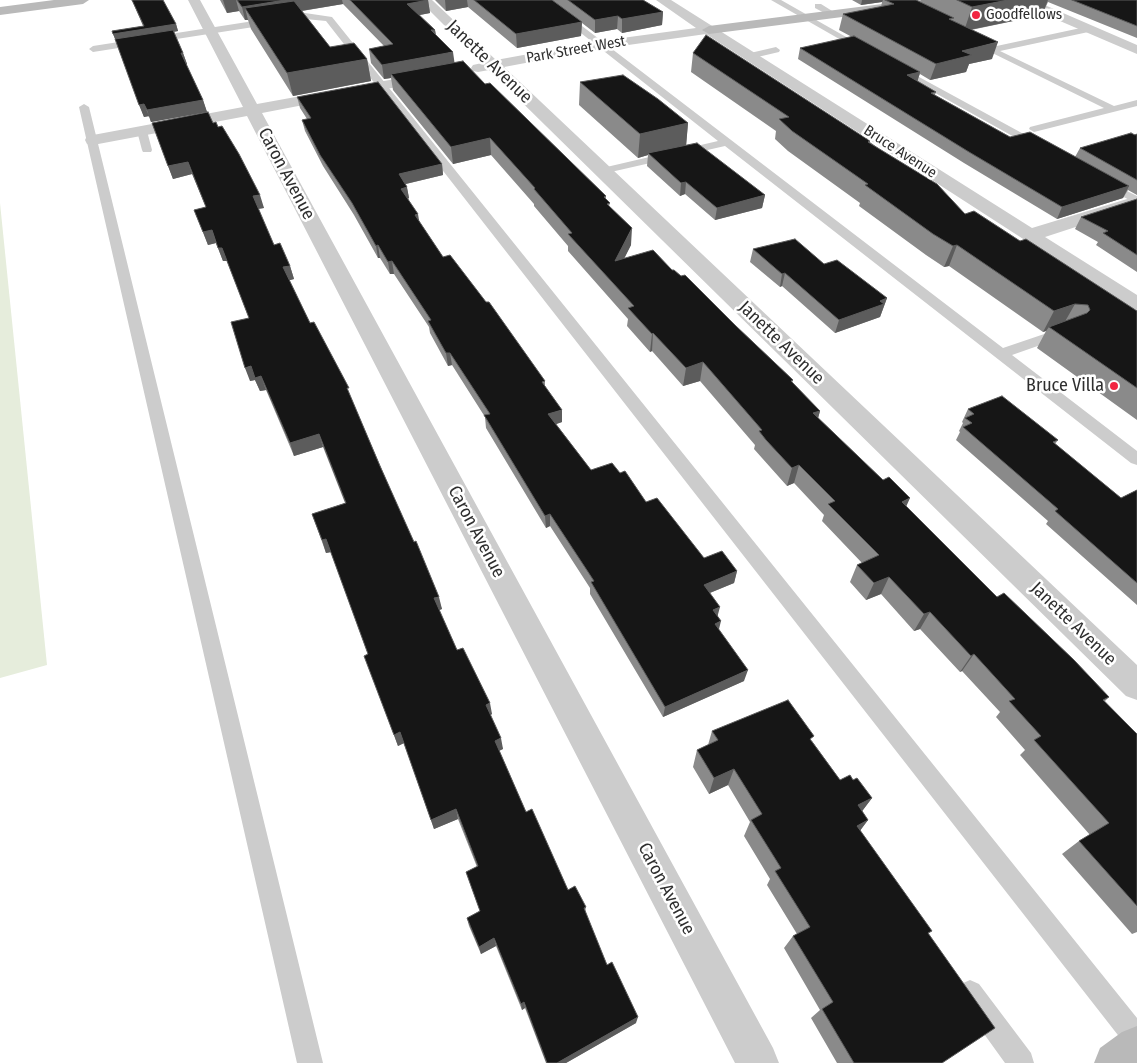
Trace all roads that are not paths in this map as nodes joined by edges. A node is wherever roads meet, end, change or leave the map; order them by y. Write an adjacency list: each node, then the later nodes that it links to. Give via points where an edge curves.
1 (83, 0): 11 (street)
2 (194, 0): 17 (street, Caron Avenue)
3 (425, 0): 25 (street, Janette Avenue)
4 (543, 0): 19 (lane)
5 (662, 0): 16 (street, Bruce Avenue)
6 (775, 0): 14 (lane)
7 (944, 0): 9 (street, Park Street West)
8 (1022, 0): 15 (street)
9 (894, 3): 12 (street, Park Street West); 13 (lane)
10 (818, 6): 12 (lane)
11 (0, 11)
12 (833, 14): 14 (street, Park Street West)
13 (918, 14)
14 (807, 18): 16 (street, Park Street West); 38 (lane)
15 (1090, 29): 22 (lane); 23 (street)
16 (710, 30): 19 (street, Park Street West); 24 (street, Bruce Avenue)
17 (211, 32): 20 (lane); 28 (lane, via 305,16 329,19); 32 (street, Caron Avenue)
18 (967, 38): 22 (lane)
19 (600, 45): 25 (street, Park Street West); 36 (lane)
20 (93, 49)
21 (776, 50): 24 (lane)
22 (992, 50): 31 (lane)
23 (1137, 50)
24 (749, 56): 42 (street, Bruce Avenue)
25 (492, 65): 26 (street, Park Street West); 39 (street, Janette Avenue)
26 (467, 70)
27 (439, 75): 28 (street)
28 (382, 86): 32 (street); 49 (lane)
29 (1136, 104): 31 (lane)
30 (84, 107): 35 (lane)
31 (1113, 109): 33 (lane)
32 (253, 110): 34 (street); 51 (street, Caron Avenue)
33 (1034, 129)
34 (142, 131): 35 (street); 37 (lane)
35 (93, 140): 52 (lane)
36 (727, 142): 39 (lane); 45 (lane)
37 (147, 150)
38 (1048, 151)
39 (602, 171): 47 (street, Janette Avenue)
40 (1099, 180): 41 (lane)
41 (1137, 201): 42 (street)
42 (1030, 235): 43 (street, Bruce Avenue)
43 (1132, 307)
44 (1069, 330): 45 (lane)
45 (1000, 354): 46 (lane)
46 (1137, 460)
47 (1137, 686)
48 (970, 993): 53 (lane)
49 (1137, 1039)
50 (1137, 1047): 54 (street)
51 (754, 1062)
52 (310, 1063)
53 (1021, 1063)
54 (1115, 1063)

